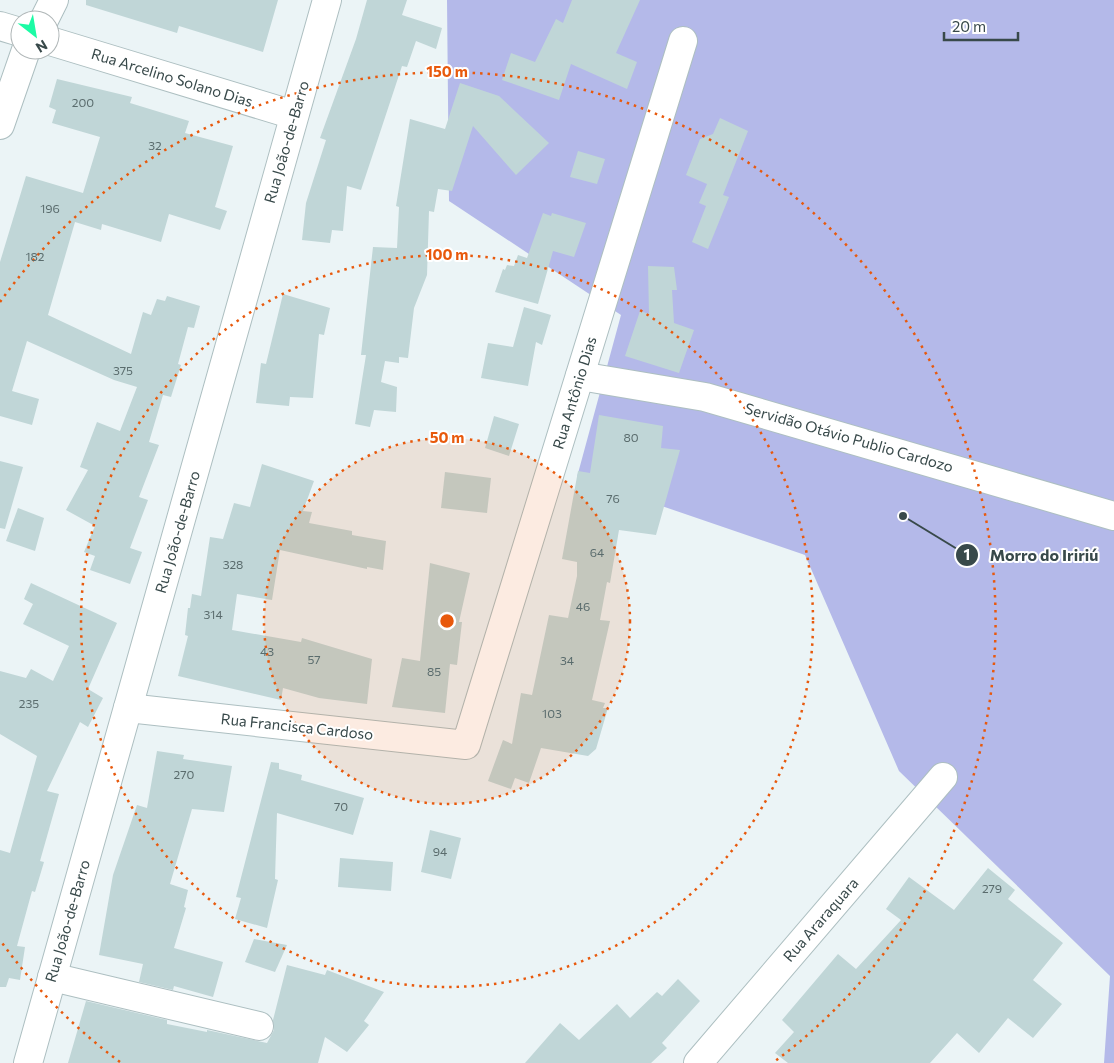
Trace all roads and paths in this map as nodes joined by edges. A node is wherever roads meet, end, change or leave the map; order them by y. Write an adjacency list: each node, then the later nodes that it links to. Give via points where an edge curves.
1 (327, 0): 5 (street, Rua João-de-Barro)
2 (683, 41): 7 (street, Rua Antônio Dias)
3 (60, 44): 5 (street, Rua Arcelino Solano Dias)
4 (22, 60): 6 (street)
5 (294, 115): 9 (street, Rua João-de-Barro)
6 (0, 124)
7 (580, 376): 8 (street, Servidão Otávio Publio Cardozo, via 673,390 749,408); 10 (street, Rua Antônio Dias)
8 (1114, 516)
9 (128, 708): 10 (street, Rua Francisca Cardoso); 12 (street, Rua João-de-Barro)
10 (466, 746)
11 (943, 777): 15 (street, Rua Araraquara)
12 (52, 977): 13 (street); 14 (street, Rua João-de-Barro)
13 (259, 1026)
14 (28, 1063)
15 (698, 1063)

